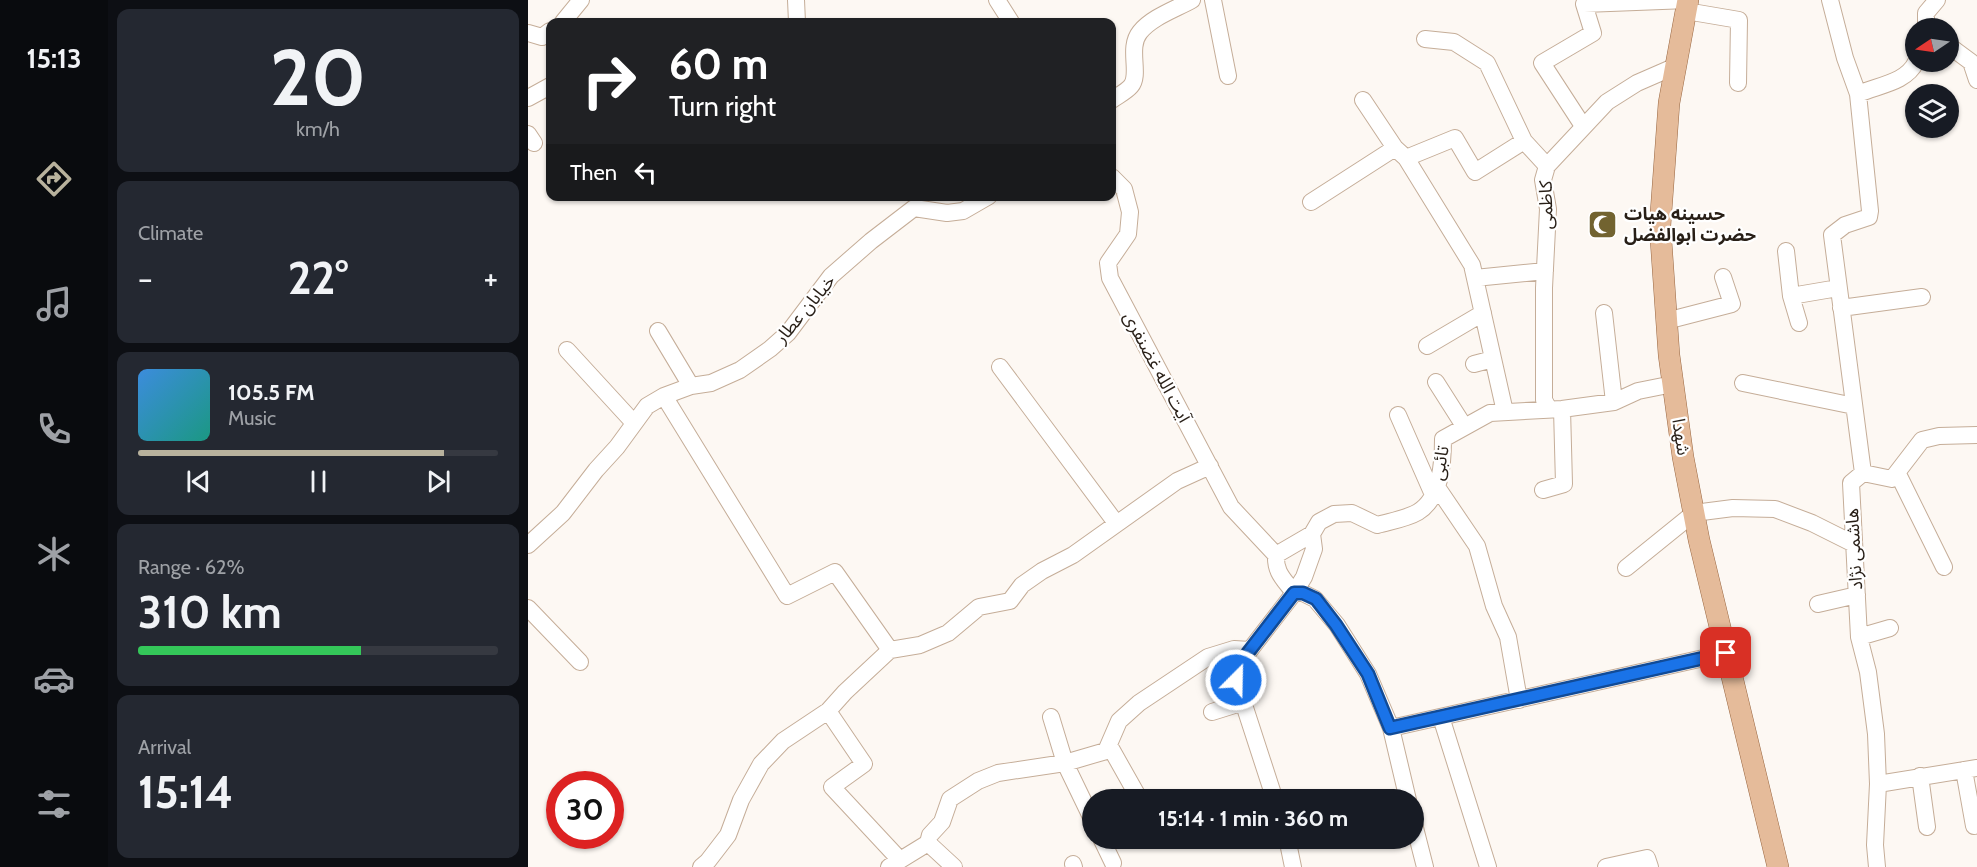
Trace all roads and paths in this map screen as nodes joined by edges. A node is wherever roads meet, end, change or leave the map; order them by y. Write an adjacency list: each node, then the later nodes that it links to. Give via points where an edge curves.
1 (581, 0): 9 (street)
2 (796, 0): 10 (street)
3 (997, 0): 11 (street)
4 (1192, 0): 26 (street, via 1150,22 1139,33 1133,47 1134,80)
5 (1213, 0): 21 (street)
6 (1830, 0): 25 (street)
7 (1937, 0): 12 (street, via 1926,12)
8 (1687, 4): 19 (main road, شهدا); 23 (street, via 1739,20); 29 (street, via 1584,4 1593,33 1542,63)
9 (567, 18)
10 (797, 18)
11 (1008, 18)
12 (1926, 18)
13 (528, 33): 14 (street)
14 (546, 34)
15 (1425, 39): 30 (street, via 1454,42 1487,63)
16 (1959, 50): 17 (street)
17 (1977, 52)
18 (1959, 53): 22 (street, via 1971,62)
19 (1676, 66): 29 (street, کاظمی, via 1607,102); 47 (main road, شهدا, via 1669,103 1660,226)
20 (1910, 72): 25 (street)
21 (1228, 76)
22 (1977, 80)
23 (1738, 83)
24 (546, 88): 27 (street)
25 (1858, 94): 41 (street, via 1870,211 1869,217 1845,225 1832,235)
26 (1116, 97)
27 (528, 98)
28 (1363, 100): 31 (street)
29 (1582, 126): 32 (street, کاظمی)
30 (1524, 141): 31 (street, via 1474,172 1455,138); 32 (street)
31 (1400, 153): 36 (street); 39 (street, via 1472,265)
32 (1547, 166): 38 (street, کاظمی, via 1543,180 1548,209)
33 (1116, 181): 68 (street, آیت الله غضنفری, via 1124,189 1130,212 1128,234 1108,263 1110,278)
34 (982, 201): 35 (street, خیابان عطار, via 947,213)
35 (920, 202): 58 (street, خیابان عطار, via 831,276 788,333 770,349 740,370 711,383)
36 (1311, 202)
37 (1786, 251): 42 (street)
38 (1545, 270): 39 (street); 62 (street, کاظمی, via 1544,400)
39 (1475, 278): 45 (street)
40 (1723, 278): 47 (street, via 1732,304)
41 (1838, 288): 42 (street); 44 (street)
42 (1791, 296): 48 (street)
43 (1922, 297): 44 (street)
44 (1841, 308): 61 (street)
45 (1483, 313): 50 (street); 52 (street)
46 (1604, 313): 60 (street)
47 (1666, 321): 57 (main road, شهدا)
48 (1799, 323)
49 (658, 331): 58 (street)
50 (1427, 346)
51 (567, 351): 65 (street)
52 (1493, 359): 53 (street); 63 (street)
53 (1474, 364)
54 (1000, 367): 74 (street)
55 (1436, 382): 66 (street)
56 (1743, 383): 61 (street)
57 (1673, 384): 60 (street, تائبی); 73 (main road, شهدا)
58 (691, 386): 59 (street, خیابان عطار)
59 (664, 396): 65 (street, خیابان عطار, via 647,406); 87 (street, via 787,596 835,572)
60 (1614, 402): 62 (street, تائبی)
61 (1854, 406): 69 (street)
62 (1556, 409): 63 (street, تائبی); 71 (street, کاظمی, via 1564,484)
63 (1505, 412): 66 (street, تائبی, via 1490,413)
64 (1398, 416): 72 (street)
65 (634, 423): 76 (street, خیابان عطار, via 563,513)
66 (1464, 426): 72 (street, تائبی, via 1443,439)
67 (1977, 435): 70 (street, via 1922,440)
68 (1210, 466): 74 (street, via 1177,481); 78 (street, آیت الله غضنفری, via 1232,507)
69 (1863, 472): 70 (street, via 1892,479); 77 (street, هاشمی نژاد, via 1851,483)
70 (1898, 474): 79 (street)
71 (1543, 490)
72 (1435, 492): 75 (street, تائبی, via 1418,512 1377,525 1352,513 1334,514 1319,522); 91 (street, via 1477,546 1494,606 1508,637)
73 (1694, 513): 77 (street, via 1733,508 1775,509); 80 (street); 89 (main road, شهدا)
74 (1116, 524): 87 (street, via 1022,585 1010,602 980,607 948,633 920,645)
75 (1312, 534): 78 (street, تائبی); 81 (street, via 1314,549)
76 (528, 544)
77 (1854, 544): 82 (street, هاشمی نژاد)
78 (1272, 552): 81 (street, via 1279,575)
79 (1944, 567)
80 (1626, 568)
81 (1294, 593): 88 (street); 97 (street, via 1316,599 1336,625 1368,674)
82 (1857, 595): 83 (street); 86 (street, هاشمی نژاد)
83 (1818, 604)
84 (528, 608): 90 (street)
85 (1890, 628): 86 (street)
86 (1859, 637): 102 (street, هاشمی نژاد, via 1872,699)
87 (890, 650): 93 (street)
88 (1250, 650): 92 (street, via 1240,663 1236,680); 98 (street, via 1234,649 1208,657 1139,703 1119,721)
89 (1726, 653): 91 (street); 122 (main road, شهدا)
90 (580, 662)
91 (1519, 700): 96 (street)
92 (1244, 702): 94 (street); 104 (street)
93 (828, 711): 113 (street, via 864,764 832,787); 115 (street, via 783,741 761,764 728,835)
94 (1212, 712)
95 (1051, 717): 99 (street)
96 (1441, 717): 97 (street); 119 (street)
97 (1390, 728): 105 (street)
98 (1109, 745): 99 (street, via 1106,752); 103 (street)
99 (1065, 763): 106 (street); 109 (street, via 998,773 957,793 950,799 942,822)
100 (1970, 769): 101 (street); 107 (street)
101 (1920, 776): 102 (street); 108 (street)
102 (1878, 784): 123 (street, هاشمی نژاد)
103 (1134, 789)
104 (1272, 789)
105 (1405, 789)
106 (1082, 798)
107 (1974, 826)
108 (1927, 827)
109 (928, 843): 113 (street); 116 (street)
110 (1106, 849): 114 (street)
111 (1289, 849): 117 (street)
112 (1420, 849): 118 (street)
113 (895, 863)
114 (1113, 863)
115 (701, 867)
116 (954, 867)
117 (1293, 867)
118 (1425, 867)
119 (1488, 867)
120 (1606, 867): 121 (street, via 1647,858)
121 (1650, 867)
122 (1778, 867)
123 (1877, 867)

